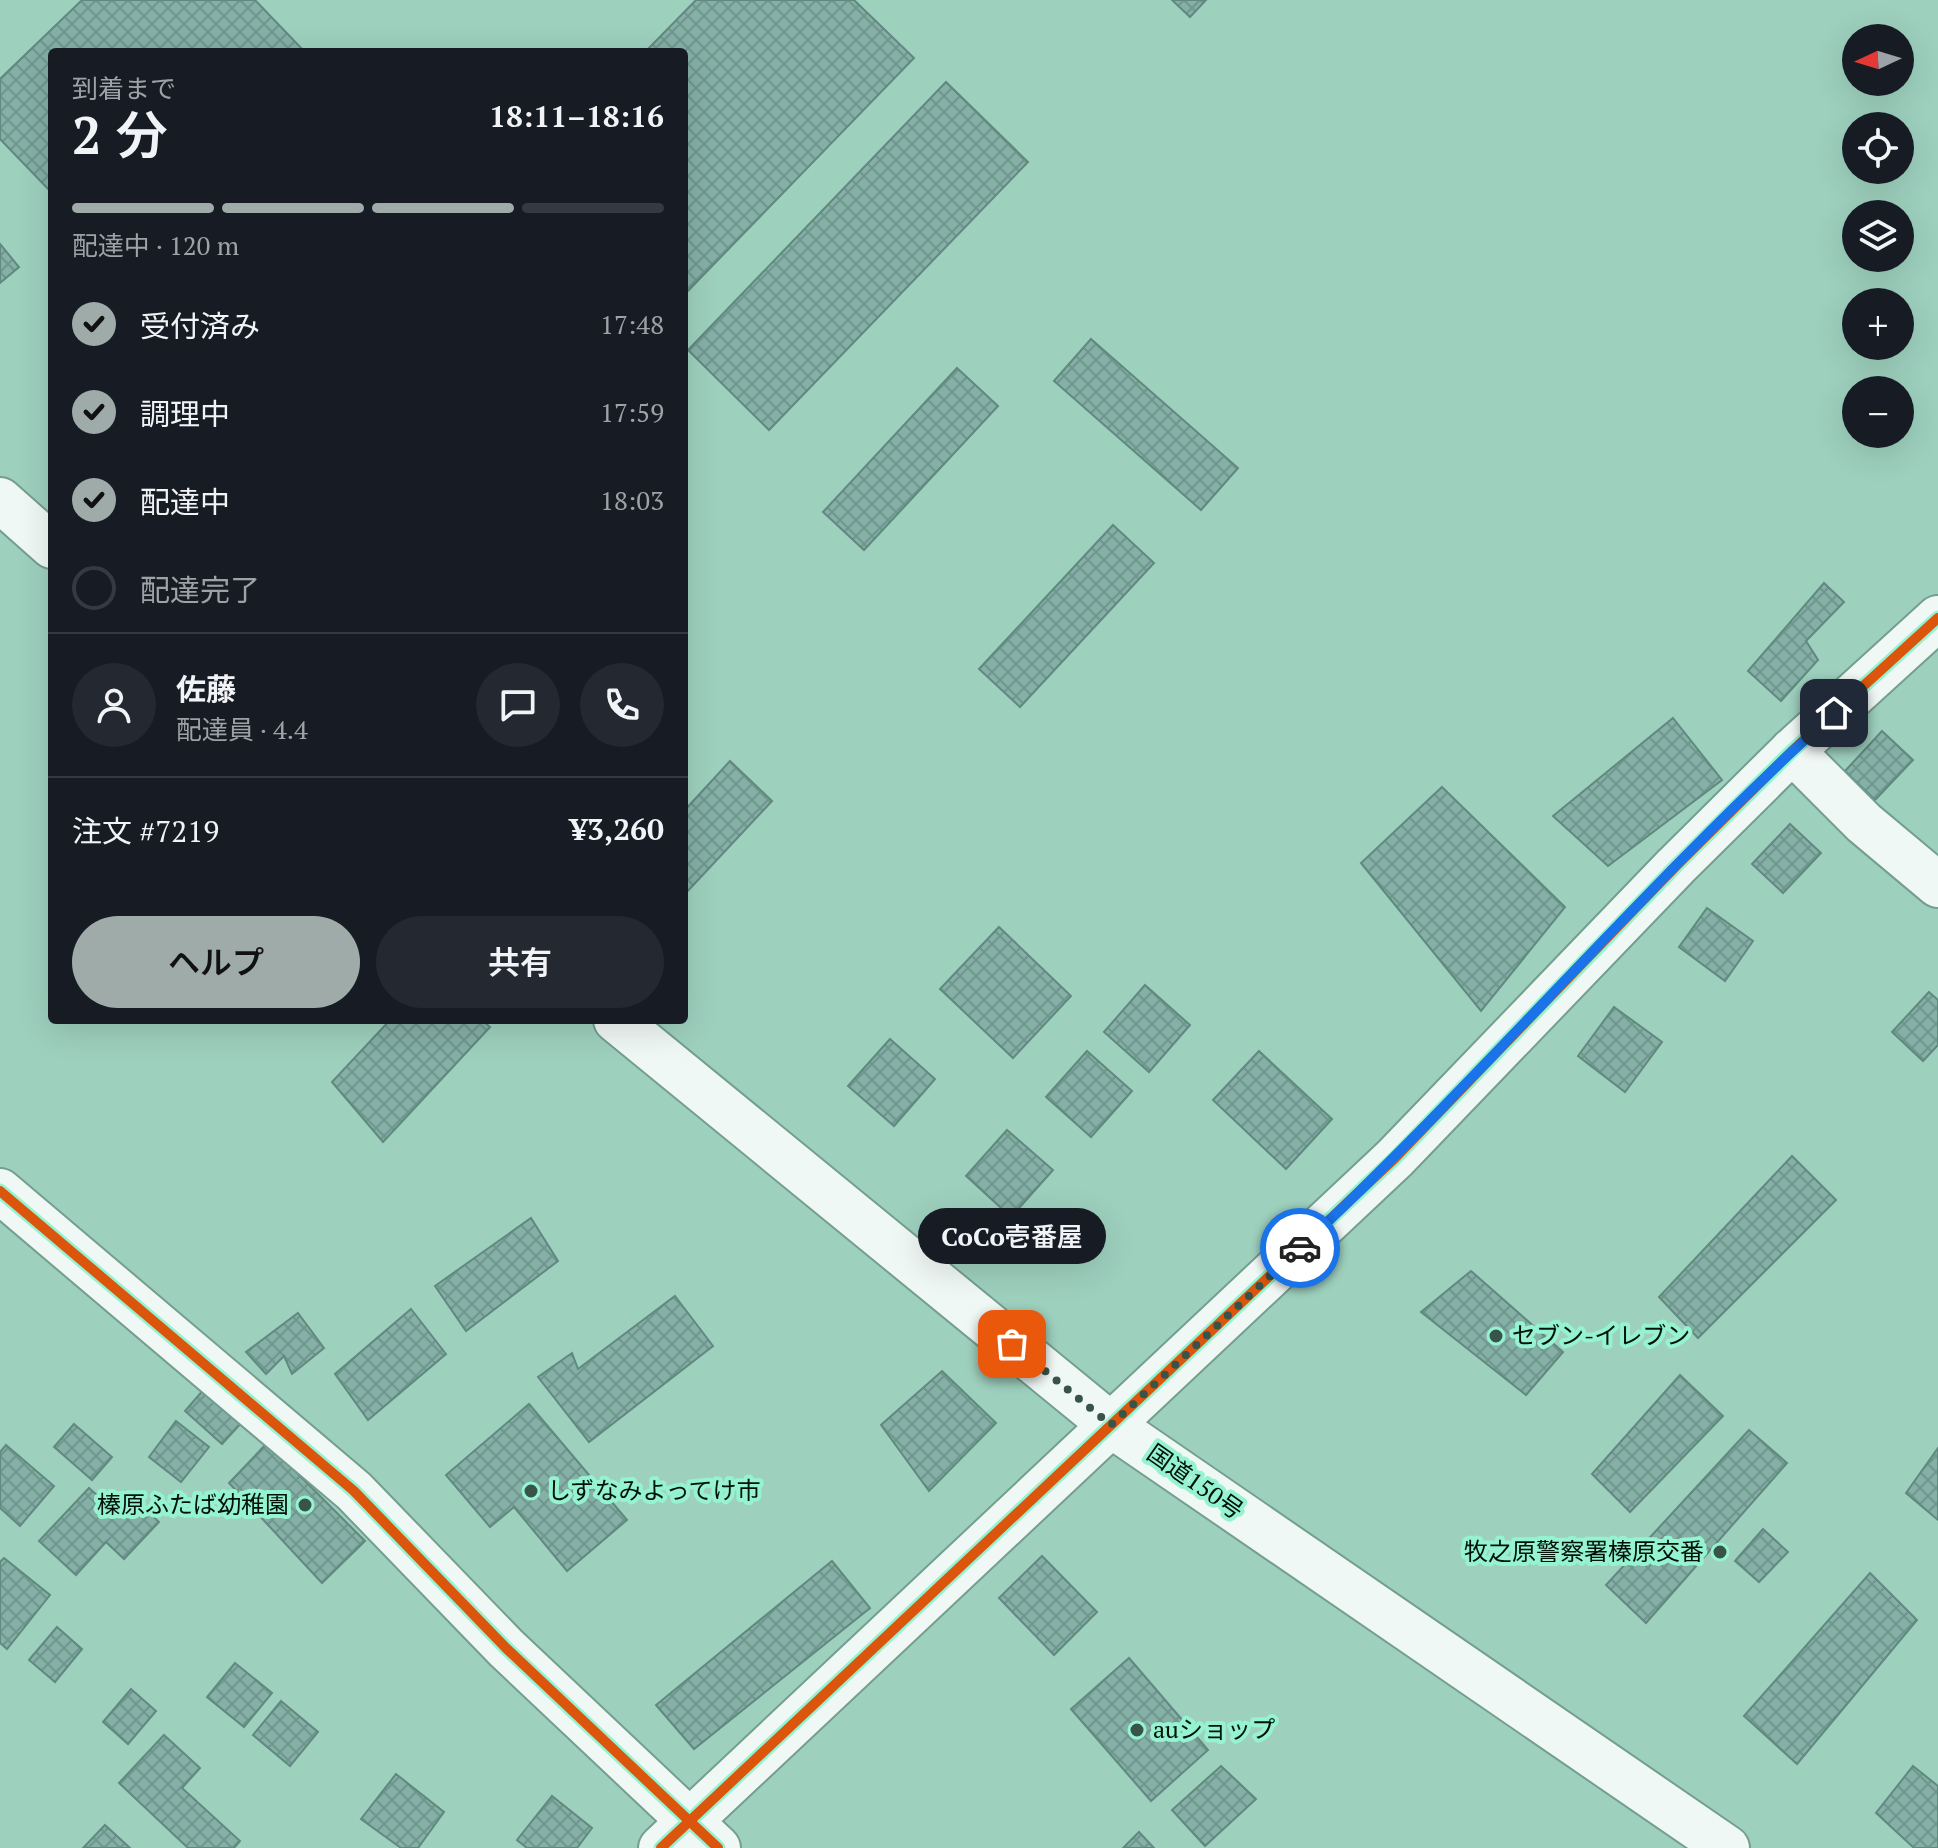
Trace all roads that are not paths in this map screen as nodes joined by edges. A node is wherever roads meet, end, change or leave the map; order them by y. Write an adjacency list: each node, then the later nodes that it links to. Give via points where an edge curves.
1 (0, 500): 2 (main road)
2 (48, 542)
3 (1938, 618): 4 (main road)
4 (1792, 751): 5 (main road, via 1864,823); 8 (main road, via 1395,1158)
5 (1938, 885)
6 (621, 1024): 8 (main road, 国道150号)
7 (0, 1191): 9 (main road, via 354,1491)
8 (1111, 1425): 9 (main road); 10 (main road, 国道150号)
9 (690, 1839)
10 (1727, 1848)

